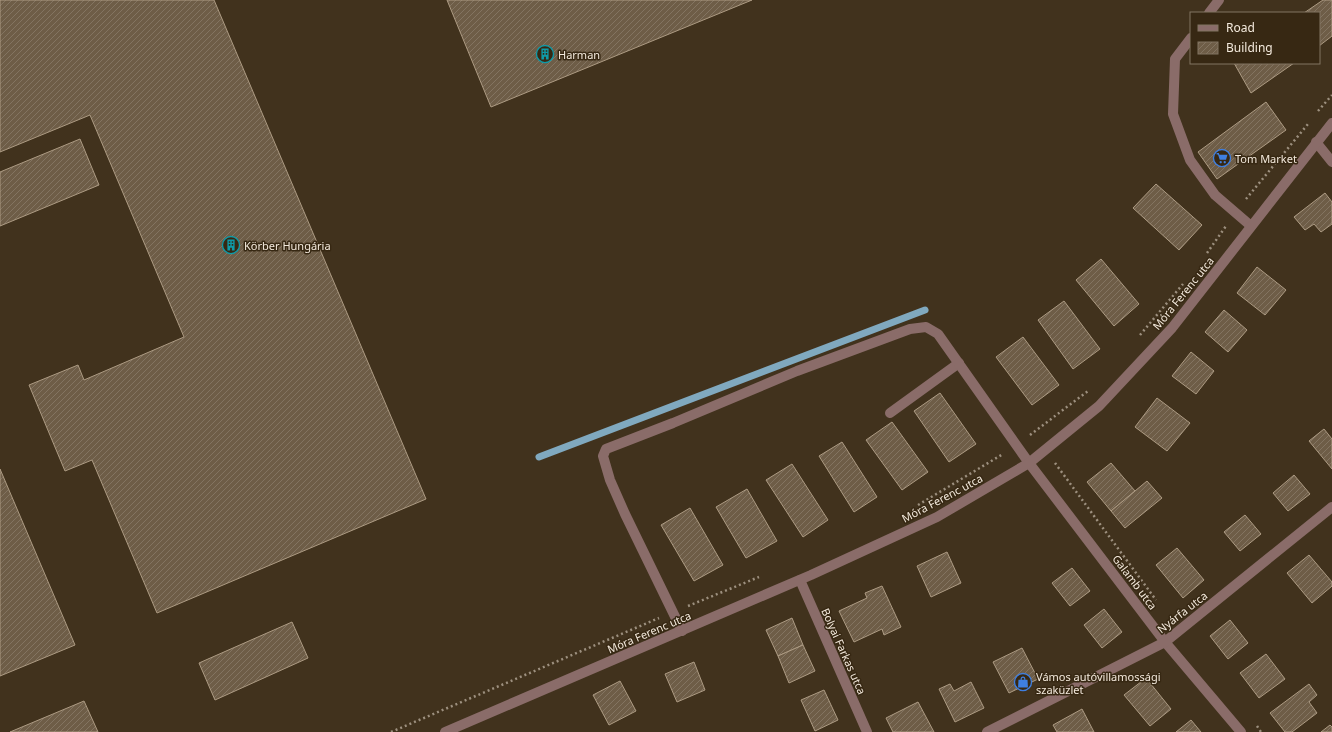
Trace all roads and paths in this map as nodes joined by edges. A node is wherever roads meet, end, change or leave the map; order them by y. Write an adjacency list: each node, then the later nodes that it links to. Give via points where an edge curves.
1 (1219, 0): 2 (street)
2 (1210, 12)
3 (1190, 39): 10 (street, via 1175,59 1173,114 1190,160 1215,195)
4 (1332, 95): 5 (path)
5 (1318, 112)
6 (1313, 118): 10 (path)
7 (1332, 123): 8 (street, Móra Ferenc utca)
8 (1316, 142): 9 (street); 11 (street, Móra Ferenc utca)
9 (1332, 162)
10 (1235, 213): 11 (street); 12 (path)
11 (1251, 226): 19 (street, Móra Ferenc utca, via 1172,328 1099,406)
12 (1204, 257)
13 (1185, 282): 14 (path)
14 (1139, 337)
15 (959, 363): 17 (street); 18 (street, Galamb utca); 26 (street, Galamb utca, via 938,334 926,327 910,329 797,371 606,449 603,456 610,480)
16 (1091, 389): 18 (path)
17 (890, 412)
18 (1017, 445): 20 (street, Galamb utca); 21 (path)
19 (1045, 450): 20 (street, Móra Ferenc utca); 25 (path)
20 (1029, 463): 24 (street, Móra Ferenc utca, via 937,517); 28 (street, Galamb utca)
21 (916, 507)
22 (1332, 507): 28 (street, Nyárfa utca)
23 (762, 576): 26 (path)
24 (800, 580): 27 (street, Móra Ferenc utca); 32 (street, Bolyai Farkas utca)
25 (1156, 600)
26 (673, 612): 27 (street, Galamb utca); 31 (path)
27 (682, 631): 30 (street, Móra Ferenc utca)
28 (1165, 642): 33 (street, Nyárfa utca); 34 (street, Galamb utca)
29 (1256, 726): 35 (path)
30 (452, 731)
31 (391, 732)
32 (867, 732)
33 (987, 732)
34 (1241, 732)
35 (1261, 732)

